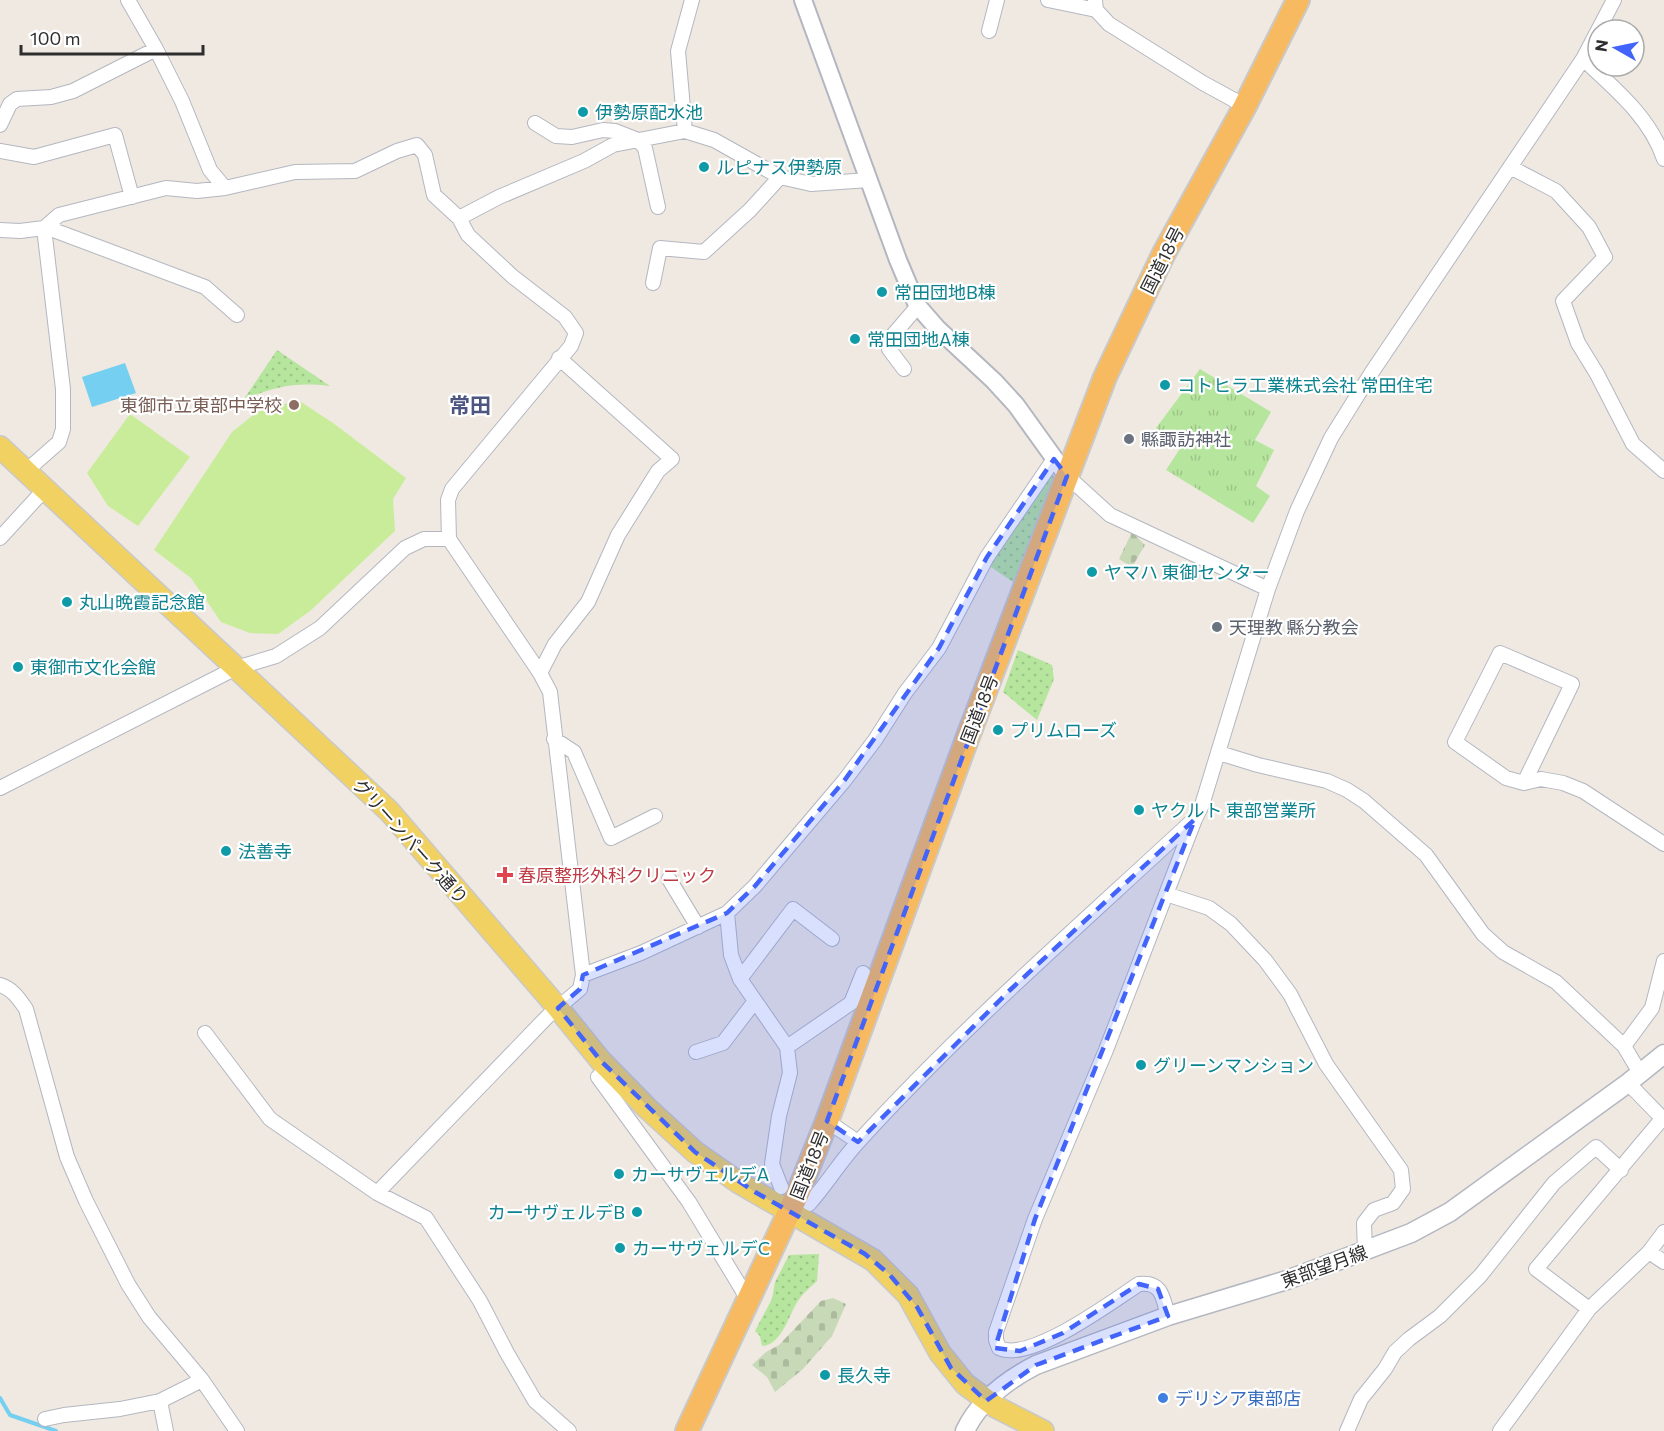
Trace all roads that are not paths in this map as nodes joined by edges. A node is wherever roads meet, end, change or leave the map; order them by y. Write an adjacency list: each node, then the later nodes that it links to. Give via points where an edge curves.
1 (128, 0): 10 (street)
2 (692, 0): 15 (street, via 678,51)
3 (803, 0): 21 (street)
4 (998, 0): 9 (street)
5 (1048, 0): 8 (street)
6 (1298, 0): 12 (highway, 国道18号)
7 (1614, 0): 11 (street)
8 (1096, 5): 12 (street, via 1109,24)
9 (989, 31)
10 (156, 49): 14 (street, via 73,91 16,99); 22 (street, via 210,170)
11 (1583, 59): 18 (street, via 1641,115); 19 (street)
12 (1245, 106): 34 (highway, 国道18号, via 1175,232)
13 (535, 123): 16 (street, via 556,136 572,137 603,130)
14 (0, 126)
15 (685, 131): 16 (street); 20 (street, via 714,140)
16 (638, 140): 24 (street, via 645,148); 25 (street, via 613,145)
17 (0, 151): 23 (street, via 34,157 116,135)
18 (1664, 159)
19 (1509, 167): 36 (street, via 1556,190 1589,227 1605,257 1563,301 1578,343 1633,444); 40 (street, via 1331,438 1297,511)
20 (780, 177): 21 (street, via 811,184); 28 (street, via 704,252 660,249)
21 (869, 180): 29 (street)
22 (225, 188): 23 (street, via 166,188); 25 (street, via 295,172 355,171 417,145 425,155 434,195)
23 (132, 197): 26 (street, via 60,215)
24 (657, 207)
25 (459, 218): 31 (street, via 468,235 512,276 566,317 576,333 571,346)
26 (47, 226): 27 (street); 30 (street, via 205,287); 35 (street, via 63,389 63,429 59,442)
27 (0, 230)
28 (653, 283)
29 (918, 306): 32 (street, via 893,335 889,349); 34 (street, via 1001,389)
30 (237, 315)
31 (559, 358): 39 (street, via 452,489 448,500); 42 (street, via 672,459 658,471 618,535 588,602 555,644)
32 (904, 369)
33 (0, 447): 35 (main road, グリーンパーク通り)
34 (1061, 467): 40 (street, via 1110,514); 52 (street, via 987,557 939,648 875,740 770,869); 70 (highway, 国道18号)
35 (26, 471): 37 (main road, グリーンパーク通り)
36 (1664, 471)
37 (45, 489): 38 (street); 41 (main road, グリーンパーク通り)
38 (0, 538)
39 (448, 539): 41 (street, via 424,539 405,548 320,628 276,656); 42 (street)
40 (1268, 589): 44 (street)
41 (236, 668): 46 (street); 61 (main road, グリーンパーク通り, via 389,811)
42 (540, 673): 43 (street, via 550,692)
43 (554, 739): 47 (street, via 574,752 611,838); 57 (street)
44 (1219, 753): 48 (street); 63 (street, via 1327,781 1364,801 1426,855 1483,934 1503,952 1556,981)
45 (1524, 783): 45 (street, via 1506,778 1455,742 1500,653 1572,684); 49 (street, via 1541,779 1583,791)
46 (0, 788)
47 (655, 816)
48 (1195, 819): 51 (street); 71 (street, via 1010,990)
49 (1664, 844)
50 (669, 879): 53 (street)
51 (1166, 894): 77 (street, via 1209,908 1231,924 1265,960 1290,994 1326,1064 1401,1170 1403,1189 1393,1203 1374,1210 1364,1223); 82 (street, via 1035,1219 996,1340 1002,1350 1020,1351 1064,1333 1139,1284 1158,1289)
52 (727, 913): 53 (street); 58 (street, via 731,955)
53 (699, 927): 57 (street)
54 (832, 939): 58 (street, via 794,909)
55 (1664, 961): 63 (street, via 1652,1008)
56 (863, 974): 64 (street, via 851,1003)
57 (583, 975): 61 (street, via 580,989)
58 (740, 979): 60 (street)
59 (0, 985): 83 (street, via 17,995 26,1010 66,1157 128,1284 148,1317)
60 (755, 1001): 64 (street); 65 (street, via 723,1043)
61 (558, 1008): 68 (main road, グリーンパーク通り, via 609,1068); 74 (street)
62 (205, 1033): 74 (street, via 270,1119)
63 (1624, 1046): 67 (street)
64 (787, 1047): 73 (street, via 790,1073 771,1164)
65 (696, 1052)
66 (1664, 1054): 67 (main road, 東部望月線)
67 (1634, 1078): 69 (street); 77 (main road, 東部望月線, via 1450,1212)
68 (639, 1116): 75 (main road, グリーンパーク通り, via 738,1182); 80 (street)
69 (1663, 1120): 72 (street)
70 (827, 1121): 71 (street); 75 (highway, 国道18号)
71 (858, 1142): 75 (street)
72 (1621, 1170): 81 (street, via 1536,1269); 93 (street, via 1596,1146 1554,1183 1480,1276 1440,1316 1395,1352 1361,1399)
73 (781, 1187)
74 (376, 1193): 89 (street, via 426,1218 480,1301 535,1401)
75 (799, 1208): 80 (highway, 国道18号); 85 (main road, グリーンパーク通り, via 889,1274 917,1307 951,1368)
76 (1664, 1232): 78 (street)
77 (1365, 1252): 82 (main road, 東部望月線)
78 (1649, 1252): 79 (street); 81 (street)
79 (1664, 1262)
80 (749, 1301): 90 (highway, 国道18号)
81 (1589, 1309): 94 (street)
82 (1168, 1316): 85 (main road, 東部望月線, via 1036,1365)
83 (202, 1380): 84 (street); 88 (street)
84 (160, 1401): 86 (street); 87 (street)
85 (986, 1401): 91 (main road, 東部望月線); 92 (main road, グリーンパーク通り)
86 (45, 1419)
87 (166, 1431)
88 (237, 1431)
89 (569, 1431)
90 (687, 1431)
91 (965, 1431)
92 (1043, 1431)
93 (1347, 1431)
94 (1500, 1431)

